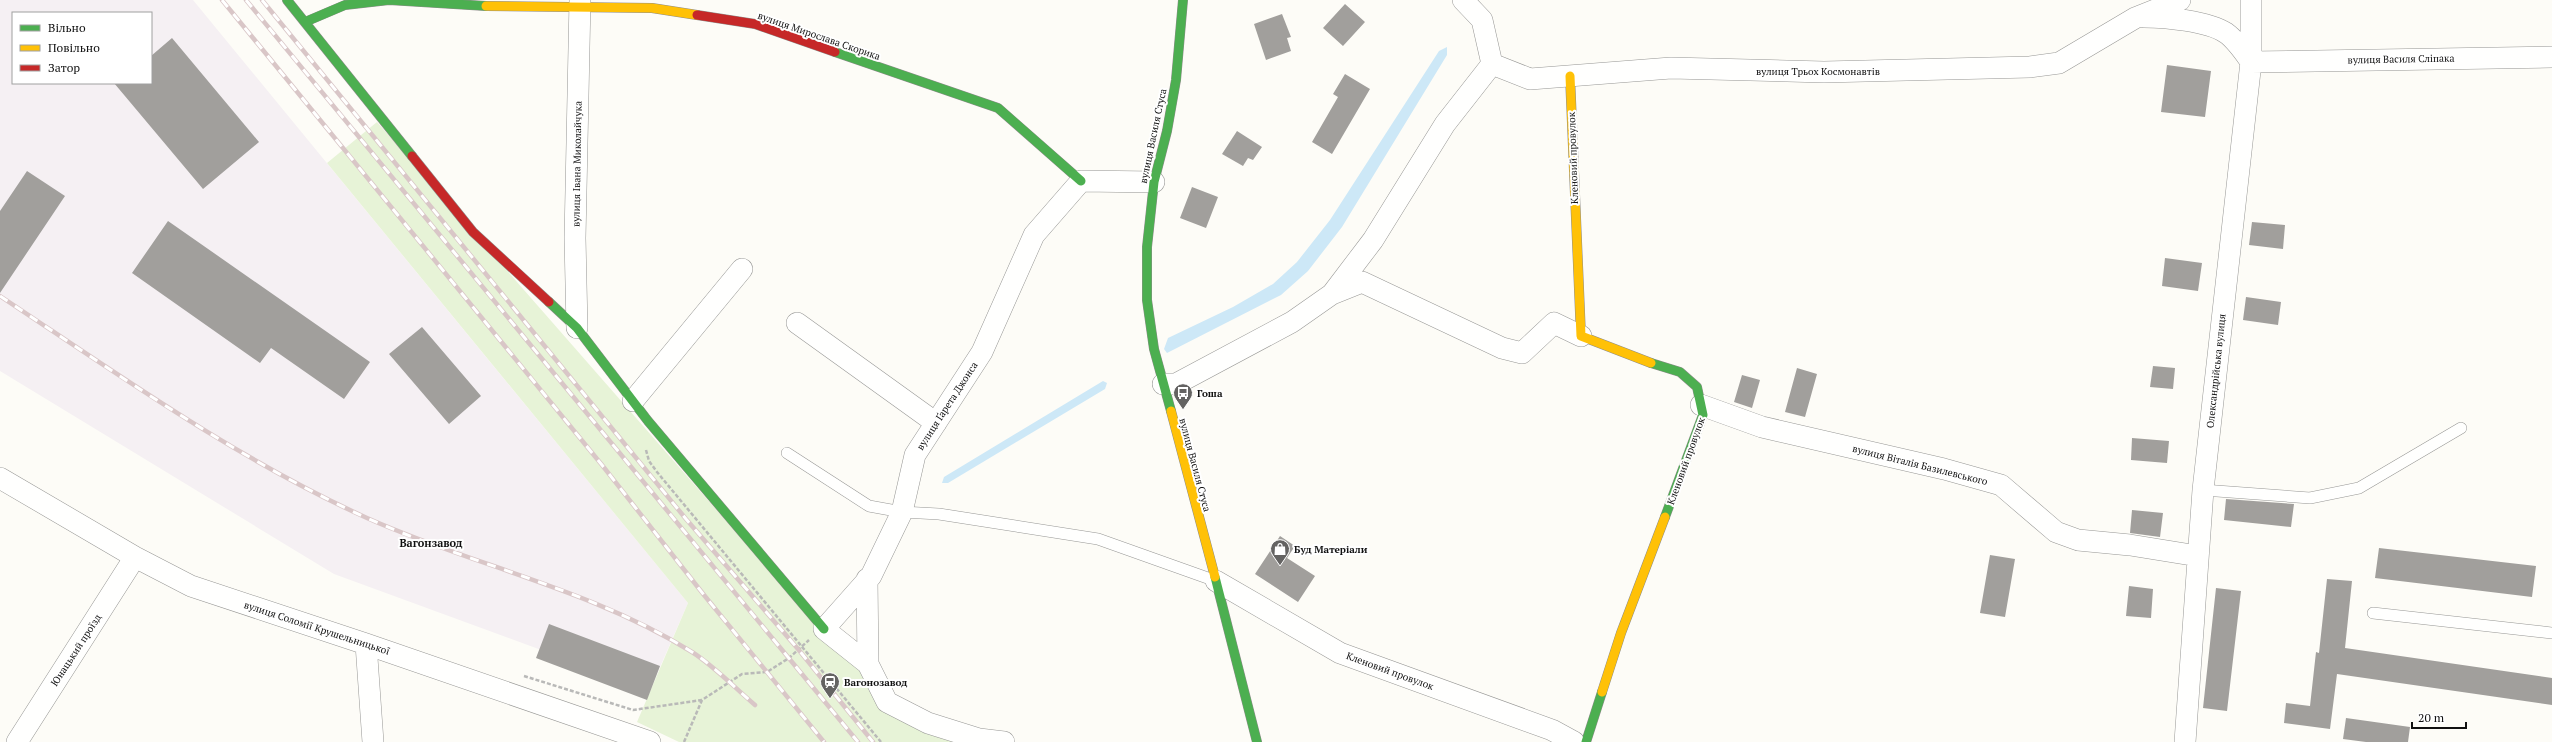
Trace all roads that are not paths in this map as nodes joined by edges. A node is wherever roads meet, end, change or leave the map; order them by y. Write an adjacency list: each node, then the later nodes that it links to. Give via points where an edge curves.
1 (287, 0): 8 (street)
2 (1183, 0): 14 (street, вулиця Василя Стуса, via 1176,80)
3 (1463, 0): 11 (street, via 1482,20)
4 (2180, 0): 7 (street, вулиця Трьох Космонавтів)
5 (2251, 0): 10 (street, Олександрійська вулиця)
6 (580, 4): 8 (street, вулиця Мирослава Скорика, via 479,6 390,0 345,6); 13 (street, вулиця Мирослава Скорика, via 652,8 755,24 998,108); 18 (street, вулиця Івана Миколайчука, via 575,238)
7 (2135, 18): 10 (street, вулиця Трьох Космонавтів, via 2162,17 2205,25 2225,33); 12 (street, вулиця Трьох Космонавтів, via 2059,63 2030,67 1824,72 1671,68)
8 (305, 22): 18 (street, via 473,232)
9 (2552, 57): 10 (street, вулиця Василя Сліпака)
10 (2251, 62): 27 (street, Олександрійська вулиця)
11 (1492, 64): 12 (street, вулиця Трьох Космонавтів, via 1530,79); 16 (street, via 1445,124 1372,240)
12 (1570, 76): 19 (street, Кленовий провулок)
13 (1081, 181): 14 (street); 23 (street, вулиця Ґарета Джонса, via 1034,235 982,352)
14 (1154, 182): 20 (street, вулиця Василя Стуса, via 1147,246 1147,300 1154,349)
15 (742, 269): 21 (street)
16 (1332, 294): 19 (street, via 1362,282 1502,348 1522,353 1554,323); 20 (street, via 1292,322 1176,384)
17 (797, 323): 23 (street)
18 (577, 328): 21 (street)
19 (1581, 336): 22 (street, Кленовий провулок, via 1638,359 1680,372 1697,387)
20 (1163, 384): 32 (street, вулиця Василя Стуса)
21 (633, 401): 34 (street)
22 (1701, 405): 29 (street, вулиця Віталія Базилевського, via 1762,427 2001,485 2056,532 2078,540); 44 (street, Кленовий провулок, via 1702,421 1621,633)
23 (936, 423): 28 (street, вулиця Ґарета Джонса, via 914,455)
24 (2461, 428): 27 (lane, via 2358,488 2310,498)
25 (787, 453): 28 (lane, via 869,506)
26 (0, 478): 30 (street, вулиця Соломії Крушельницької)
27 (2203, 490): 29 (street, Олександрійська вулиця)
28 (902, 512): 31 (street, вулиця Ґарета Джонса); 32 (lane, via 939,514 1098,539)
29 (2198, 556): 45 (street, Олександрійська вулиця)
30 (135, 557): 36 (street, вулиця Соломії Крушельницької, via 191,586); 38 (street, Юнацький проїзд)
31 (867, 580): 34 (street, вулиця Ґарета Джонса); 37 (street)
32 (1216, 581): 42 (street, вулиця Василя Стуса); 43 (street, Кленовий провулок, via 1340,653 1552,730)
33 (2373, 613): 35 (lane)
34 (824, 629): 37 (street)
35 (2552, 633)
36 (366, 644): 39 (street); 40 (street, вулиця Соломії Крушельницької)
37 (868, 664): 41 (street, via 887,702 928,723 979,739)
38 (17, 742)
39 (374, 742)
40 (650, 742)
41 (1004, 742)
42 (1257, 742)
43 (1574, 742)
44 (1586, 742)
45 (2185, 742)

